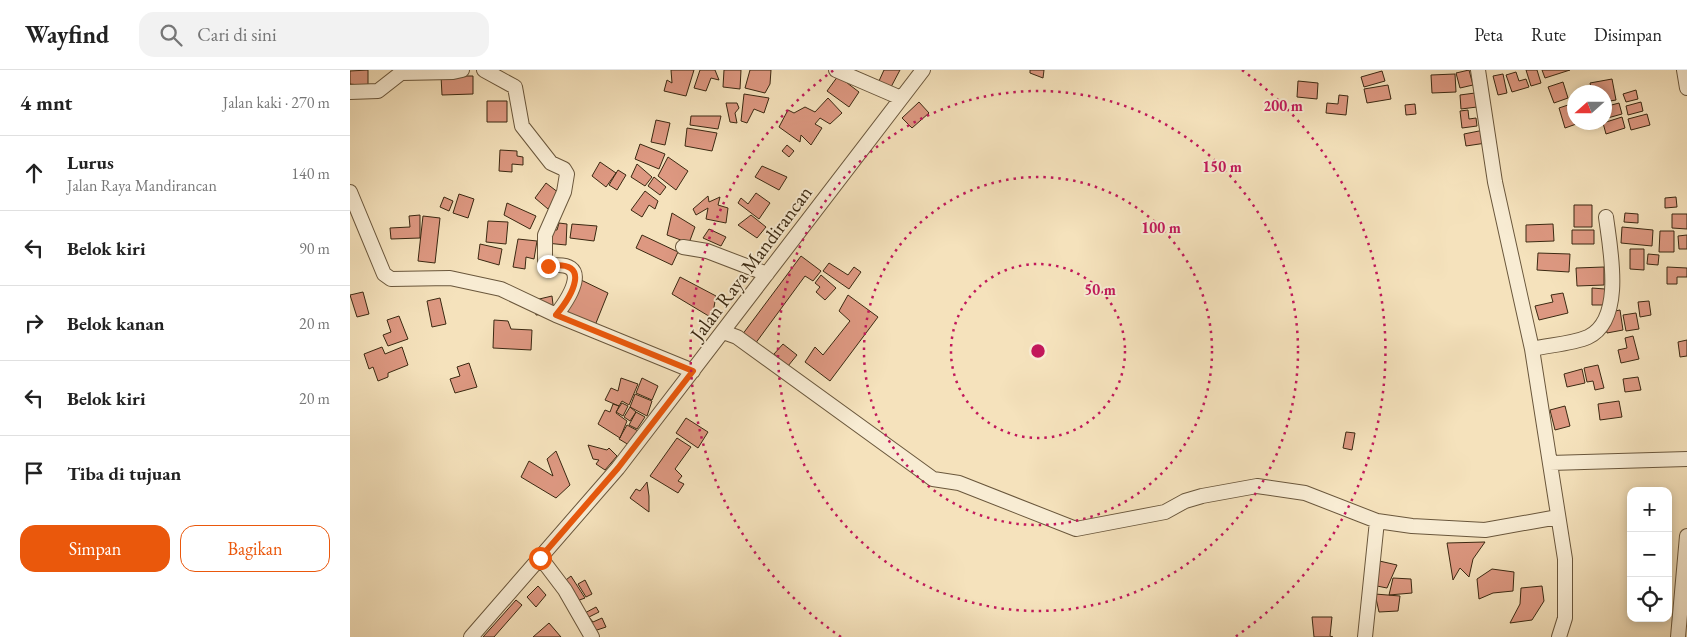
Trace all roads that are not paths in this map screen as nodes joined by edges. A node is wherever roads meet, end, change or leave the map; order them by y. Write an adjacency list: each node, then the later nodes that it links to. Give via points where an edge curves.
1 (462, 70): 8 (street, via 402,74 378,91)
2 (484, 70): 14 (street, via 515,87 522,126 551,163 567,174 564,192 545,234 548,266 561,264 568,267 576,280 571,296)
3 (836, 70): 9 (street)
4 (923, 70): 9 (street, Jalan Raya Mandirancan)
5 (1478, 70): 16 (street, via 1496,182)
6 (1684, 70): 7 (street)
7 (1687, 88)
8 (350, 92)
9 (902, 98): 13 (street, Jalan Raya Mandirancan)
10 (350, 192): 14 (street, via 384,274 391,280 450,278 501,289)
11 (1606, 217): 16 (street, via 1613,290 1611,304 1599,329 1588,337)
12 (683, 247): 13 (street, via 707,251)
13 (767, 274): 15 (street, Jalan Raya Mandirancan)
14 (556, 315): 17 (street)
15 (723, 332): 17 (street, Jalan Raya Mandirancan); 21 (street, via 737,337 933,479 959,483 1071,529 1165,512 1184,501 1257,486 1305,493)
16 (1532, 349): 19 (street)
17 (693, 371): 24 (street, Jalan Raya Mandirancan, via 618,468)
18 (1687, 460): 19 (street)
19 (1550, 463): 20 (street)
20 (1558, 517): 21 (street, via 1484,530); 28 (street, via 1565,559 1565,618)
21 (1377, 521): 27 (street)
22 (1687, 536): 23 (street)
23 (1686, 555): 29 (street)
24 (540, 558): 25 (street, Jalan Raya Mandirancan); 26 (street, via 565,590)
25 (471, 637)
26 (592, 637)
27 (1365, 637)
28 (1559, 637)
29 (1678, 637)

